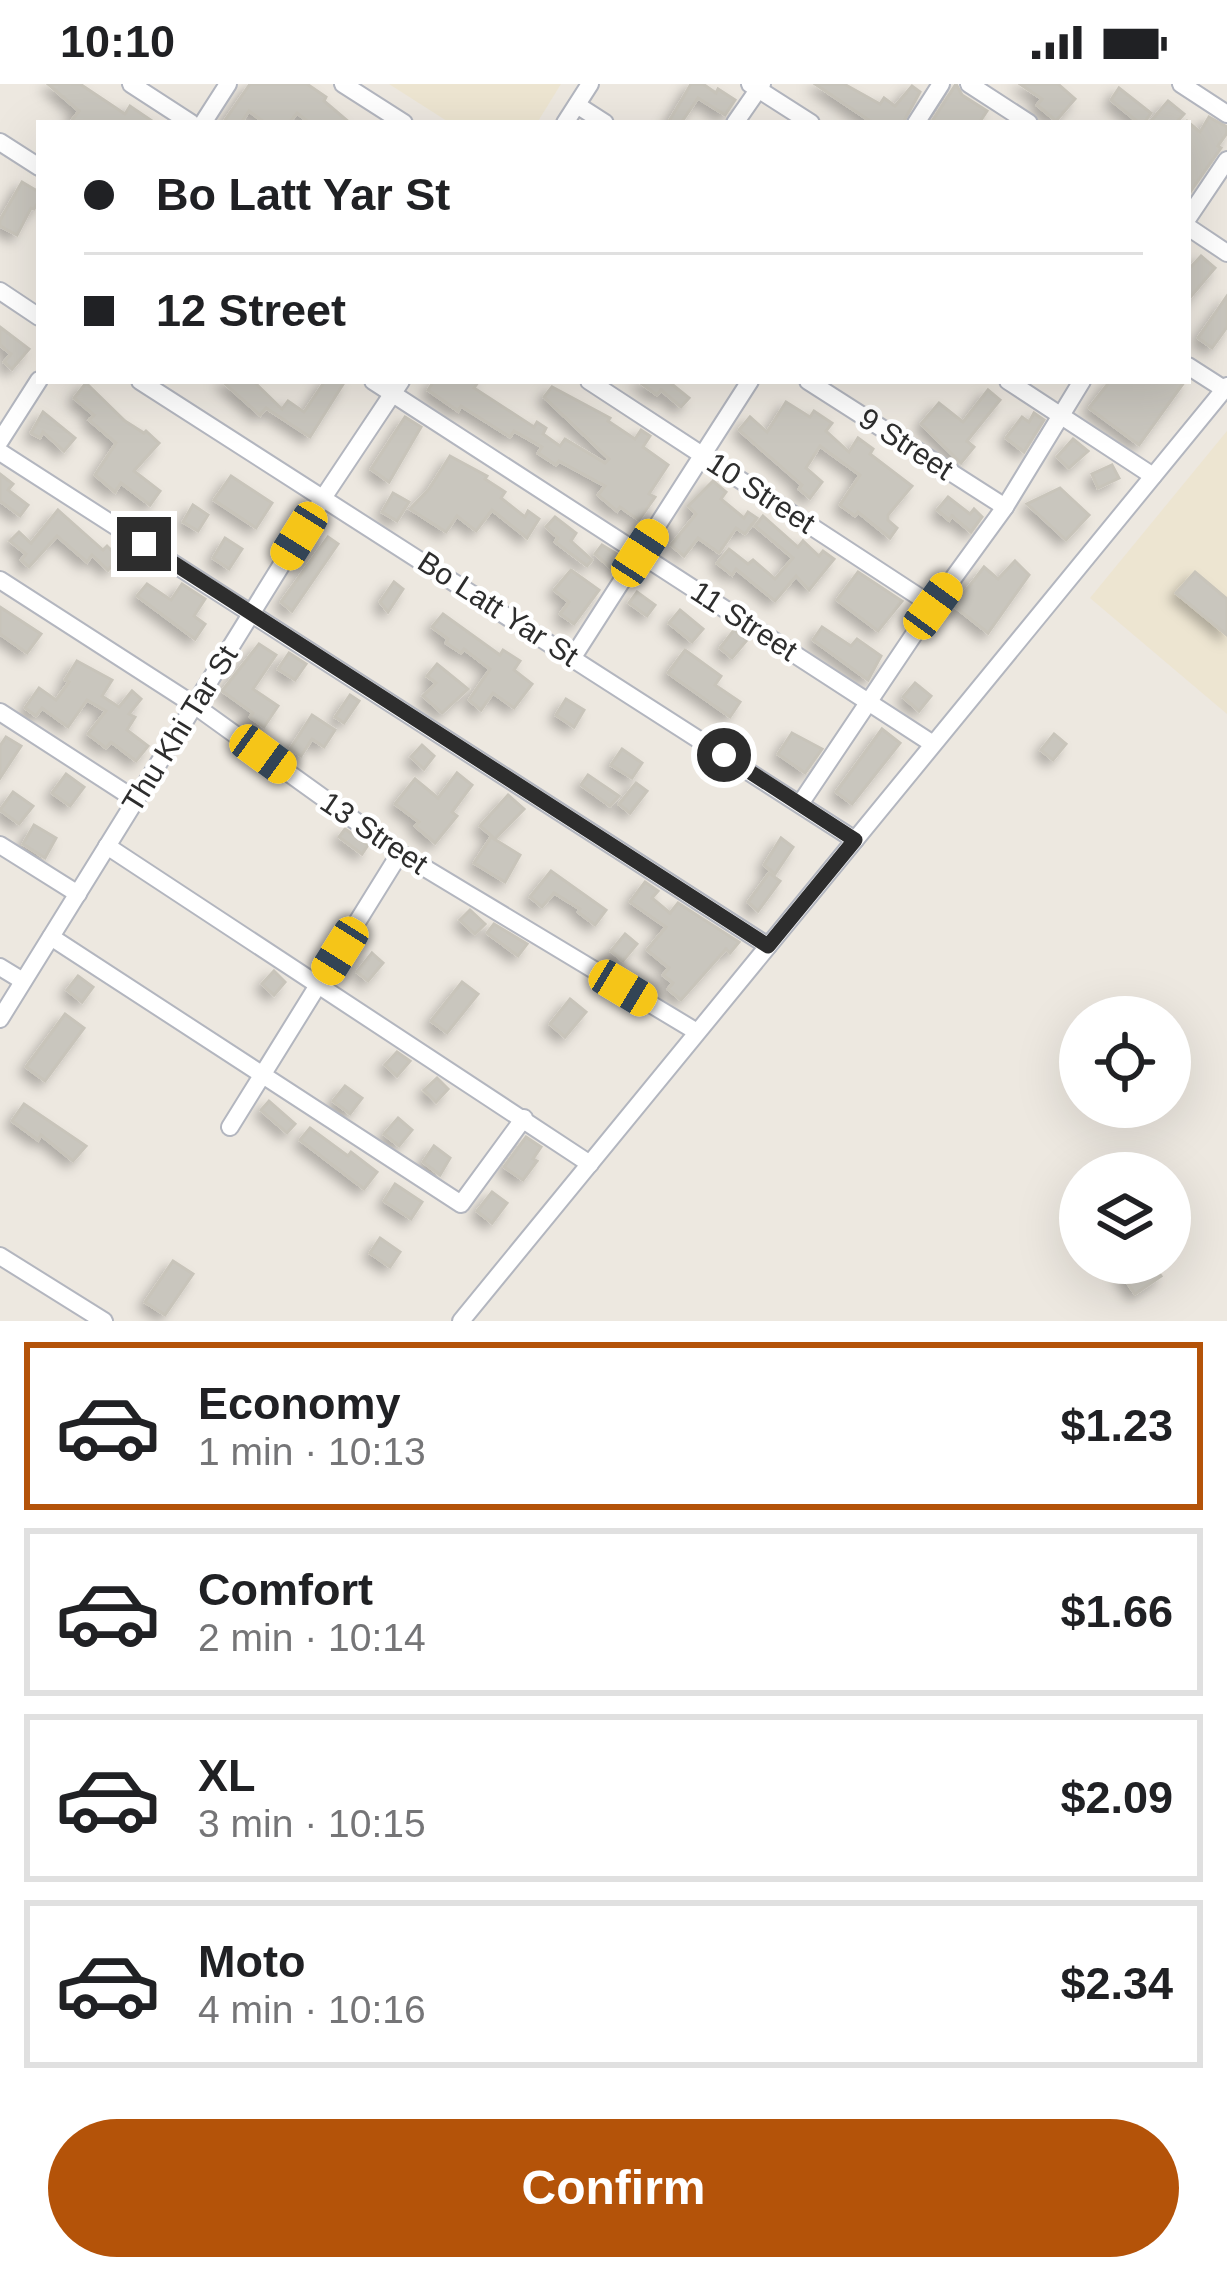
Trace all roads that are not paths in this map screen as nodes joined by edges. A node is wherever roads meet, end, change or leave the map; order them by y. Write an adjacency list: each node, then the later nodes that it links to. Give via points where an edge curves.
1 (131, 84): 11 (street)
2 (228, 84): 12 (street)
3 (343, 84): 13 (street)
4 (590, 84): 9 (street)
5 (940, 84): 18 (street)
6 (969, 84): 19 (street)
7 (1181, 84): 10 (street)
8 (757, 86): 16 (street); 17 (street)
9 (577, 105): 14 (street); 15 (street)
10 (1227, 114)
11 (186, 120)
12 (205, 120)
13 (399, 120)
14 (568, 120)
15 (600, 120)
16 (737, 120)
17 (808, 120)
18 (918, 120)
19 (1023, 120)
20 (0, 142): 22 (street)
21 (1227, 160): 23 (street)
22 (36, 165)
23 (1191, 218)
24 (1191, 225): 25 (street)
25 (1227, 253)
26 (0, 292): 27 (street)
27 (36, 314)
28 (1191, 368): 37 (street)
29 (36, 384): 39 (street)
30 (145, 384): 43 (street, Bo Latt Yar St)
31 (594, 384): 41 (street, 10 Street)
32 (748, 384): 41 (street)
33 (813, 384): 44 (street, 9 Street)
34 (1013, 384): 38 (street)
35 (1080, 384): 38 (street)
36 (397, 388): 43 (street, Thu Khi Tar St); 45 (street, 11 Street)
37 (1226, 388): 42 (street)
38 (1061, 415): 42 (street); 44 (street)
39 (0, 441)
40 (0, 452): 48 (street)
41 (703, 455): 45 (street); 47 (street, 10 Street)
42 (1153, 476): 53 (street)
43 (323, 498): 48 (street, Thu Khi Tar St); 49 (street, Bo Latt Yar St)
44 (1005, 507): 47 (street)
45 (640, 553): 49 (street); 50 (street, 11 Street)
46 (0, 580): 51 (street, 13 Street)
47 (933, 606): 50 (street)
48 (252, 613): 51 (street, Thu Khi Tar St); 62 (street)
49 (573, 657): 55 (street, Bo Latt Yar St)
50 (868, 702): 53 (street, 11 Street); 55 (street)
51 (194, 705): 54 (street, Thu Khi Tar St); 59 (street, 13 Street)
52 (0, 712): 54 (street)
53 (933, 744): 56 (street)
54 (136, 800): 58 (street, Thu Khi Tar St)
55 (800, 804): 56 (street, Bo Latt Yar St)
56 (855, 840): 62 (street)
57 (0, 844): 60 (street)
58 (107, 846): 60 (street, Thu Khi Tar St); 65 (street)
59 (400, 854): 65 (street); 67 (street, 13 Street)
60 (78, 894): 61 (street, Thu Khi Tar St)
61 (51, 937): 64 (street, Thu Khi Tar St); 68 (street)
62 (768, 946): 67 (street)
63 (0, 967): 64 (street)
64 (23, 981): 66 (street, Thu Khi Tar St)
65 (320, 984): 68 (street); 69 (street)
66 (0, 1019)
67 (697, 1033): 71 (street)
68 (262, 1075): 69 (street, via 460,1204); 70 (street)
69 (524, 1118): 71 (street)
70 (230, 1127)
71 (590, 1163): 74 (street)
72 (0, 1256): 73 (street)
73 (104, 1321)
74 (460, 1321)

